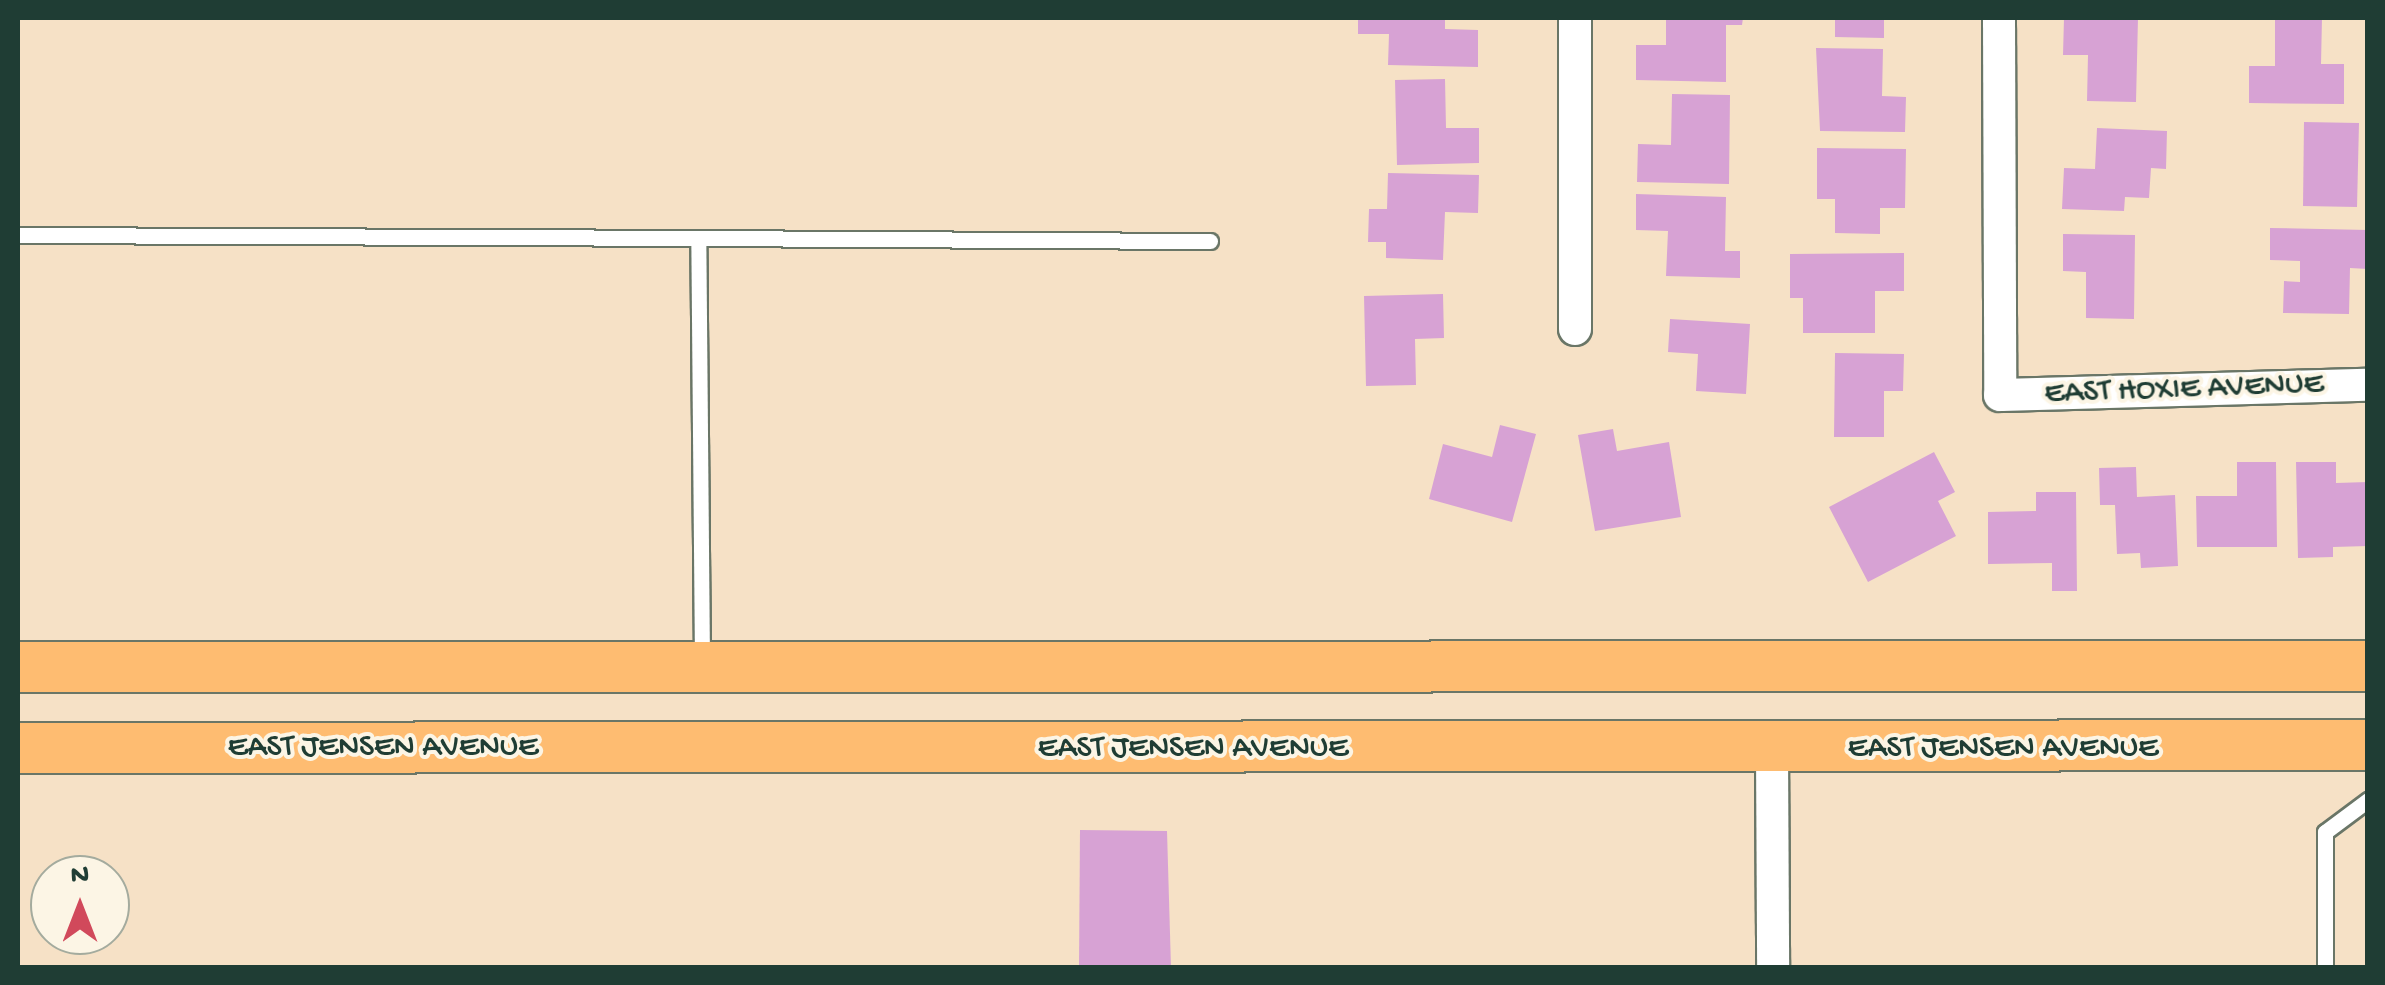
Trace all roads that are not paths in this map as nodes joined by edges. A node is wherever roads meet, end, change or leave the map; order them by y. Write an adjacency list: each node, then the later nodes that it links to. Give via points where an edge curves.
1 (1575, 18): 6 (street)
2 (1998, 18): 7 (street, EAST HOXIE AVENUE, via 2000,395)
3 (18, 235): 4 (lane)
4 (698, 238): 5 (lane); 10 (lane)
5 (1210, 240)
6 (1575, 329)
7 (2368, 385)
8 (2368, 666): 10 (main road)
9 (18, 668): 10 (main road)
10 (702, 669)
11 (2368, 745): 13 (main road, EAST JENSEN AVENUE)
12 (18, 748): 13 (main road, EAST JENSEN AVENUE)
13 (1772, 749): 15 (street)
14 (2368, 800): 16 (lane, via 2325,832)
15 (1774, 968)
16 (2324, 968)

